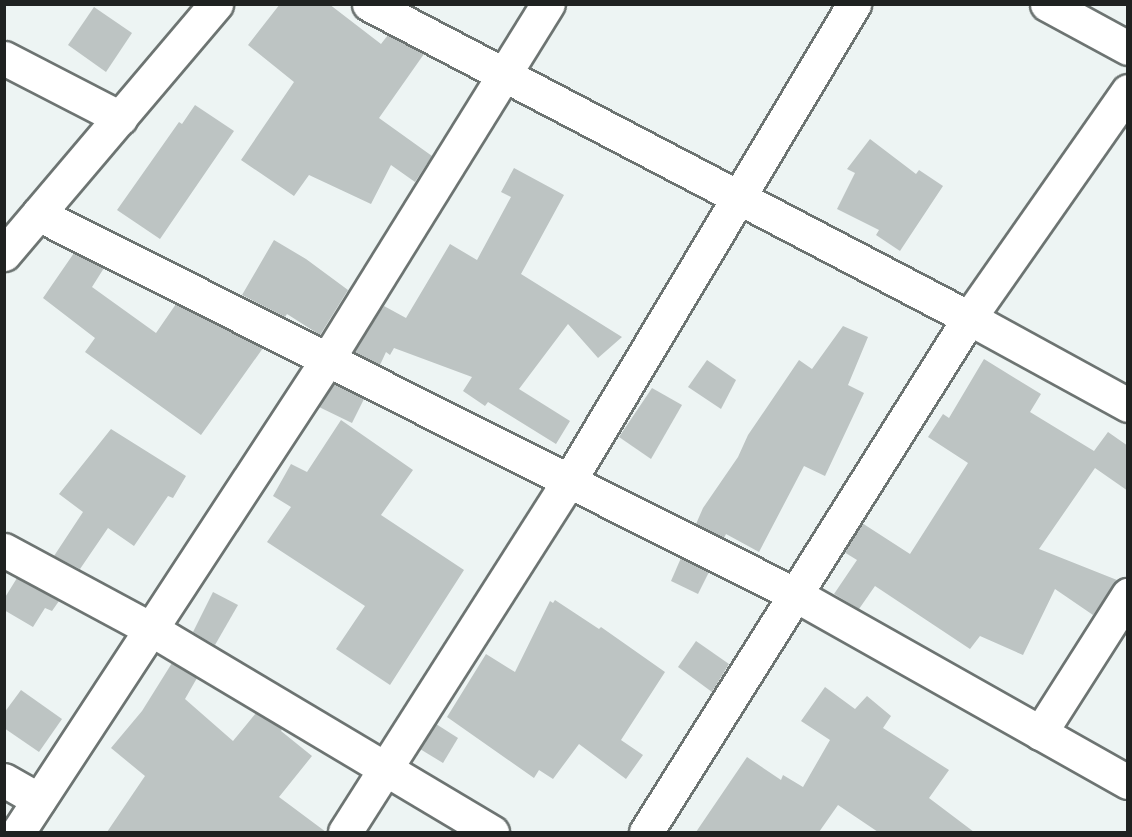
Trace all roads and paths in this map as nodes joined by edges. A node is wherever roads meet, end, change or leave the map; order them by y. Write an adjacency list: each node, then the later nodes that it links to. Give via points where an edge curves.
1 (216, 4): 10 (street)
2 (369, 4): 8 (street)
3 (548, 4): 8 (street)
4 (854, 4): 11 (street)
5 (1047, 4): 6 (street)
6 (1128, 48)
7 (4, 58): 10 (street)
8 (504, 75): 11 (street); 15 (street)
9 (1128, 91): 14 (street)
10 (120, 118): 12 (street)
11 (739, 198): 14 (street); 17 (street)
12 (38, 214): 13 (street); 15 (street)
13 (4, 254)
14 (969, 318): 16 (street); 19 (street)
15 (327, 360): 17 (street); 21 (street)
16 (1128, 405)
17 (569, 481): 19 (street); 23 (street)
18 (4, 550): 21 (street)
19 (796, 595): 22 (street); 30 (street)
20 (1128, 595): 22 (street)
21 (151, 629): 23 (street); 26 (street)
22 (1040, 733): 25 (street)
23 (387, 771): 28 (street); 29 (street)
24 (4, 780): 26 (street)
25 (1128, 782)
26 (39, 800): 27 (street)
27 (18, 832)
28 (345, 832)
29 (492, 832)
30 (646, 832)

